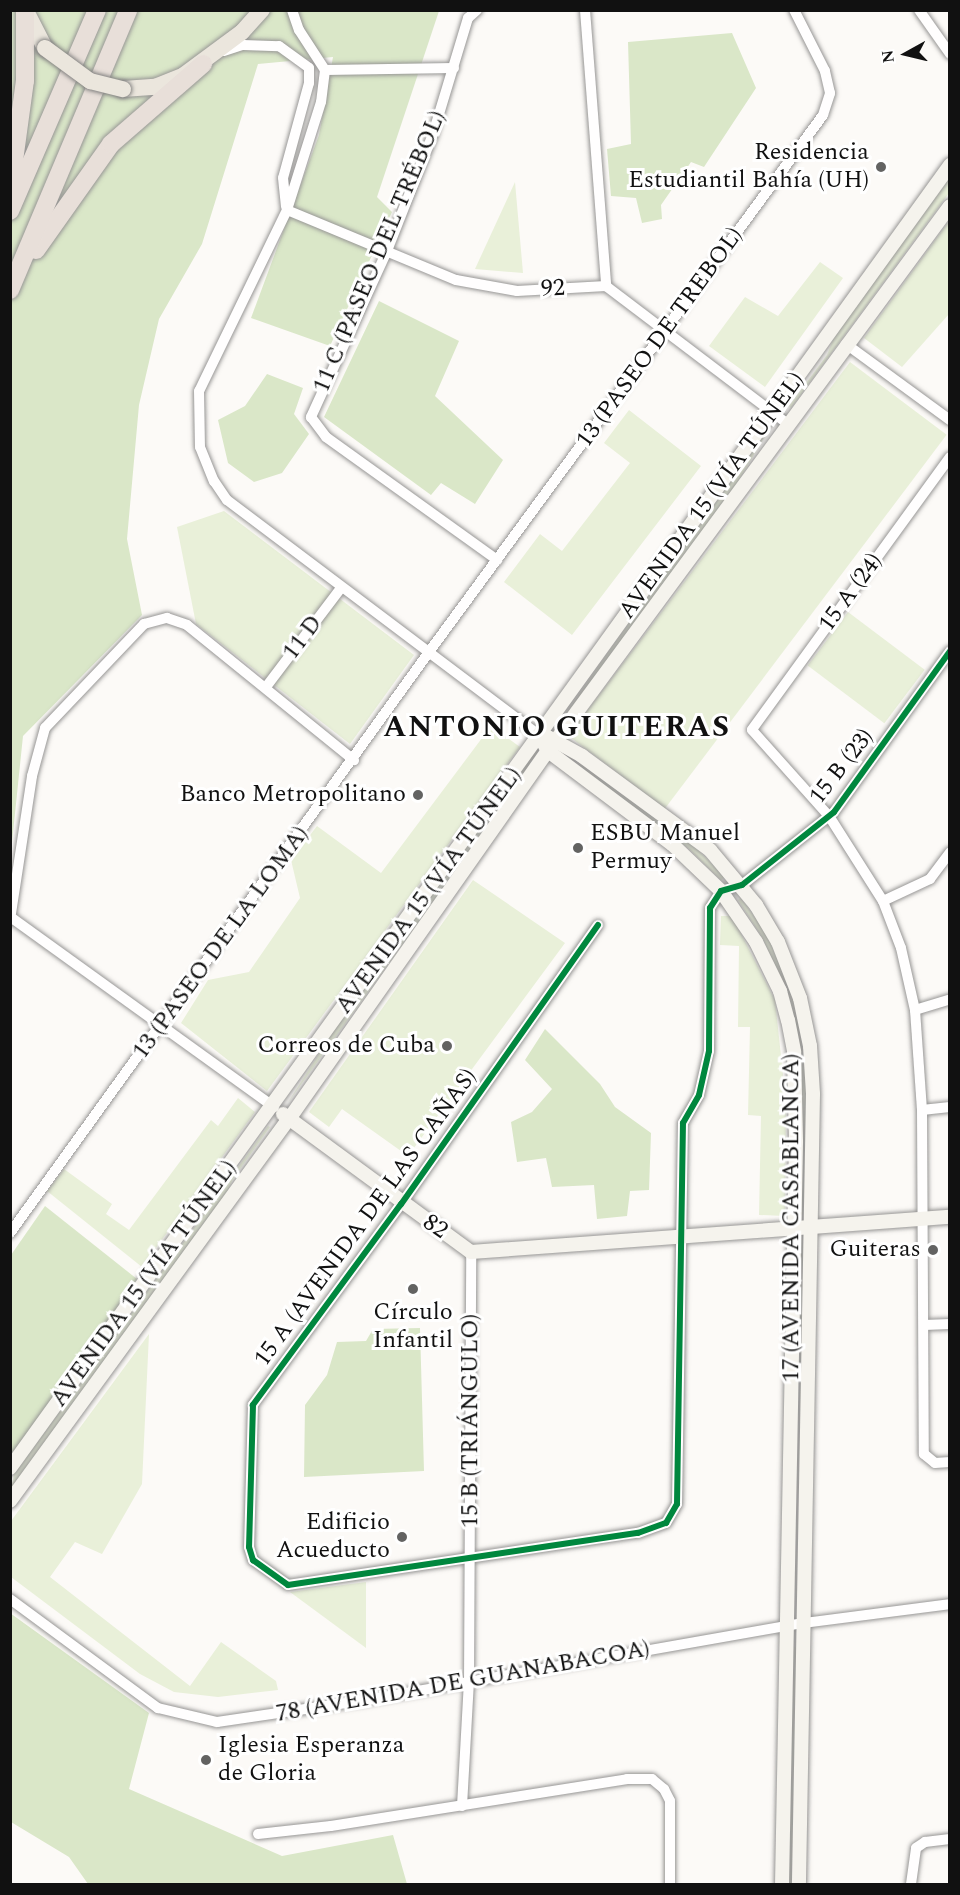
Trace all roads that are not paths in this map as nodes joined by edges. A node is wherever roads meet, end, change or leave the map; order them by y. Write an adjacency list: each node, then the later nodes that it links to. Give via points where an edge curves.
1 (26, 10): 11 (main road, bridge, via 45,48 90,81 123,89 165,84); 15 (highway, via 25,81)
2 (97, 10): 18 (highway)
3 (128, 10): 21 (highway)
4 (262, 10): 11 (main road)
5 (292, 10): 13 (street, via 299,30)
6 (585, 10): 20 (street)
7 (794, 10): 22 (street, 13 (PASEO DE TREBOL), via 825,71 830,93 824,115)
8 (919, 10): 10 (street)
9 (472, 14): 12 (street, 11 C (PASEO DEL TRÉBOL))
10 (950, 54)
11 (208, 59): 17 (street, via 243,45 279,46 309,68 309,83 283,178); 21 (highway, via 111,144)
12 (454, 68): 13 (street); 19 (street, 11 C (PASEO DEL TRÉBOL))
13 (325, 70): 17 (street, via 321,102)
14 (950, 165): 24 (main road, AVENIDA 15 (VÍA TÚNEL))
15 (10, 189)
16 (950, 206): 23 (main road, AVENIDA 15 (VÍA TÚNEL))
17 (287, 210): 19 (street, 92); 29 (street, via 199,391 200,447 221,490 262,529)
18 (10, 212)
19 (387, 251): 20 (street, 92, via 456,280 517,291); 28 (street, 11 C (PASEO DEL TRÉBOL), via 311,417 326,437)
20 (606, 286): 22 (street)
21 (10, 291)
22 (663, 333): 24 (street); 28 (street, 13 (PASEO DE TREBOL))
23 (846, 344): 25 (street); 26 (main road, AVENIDA 15 (VÍA TÚNEL))
24 (773, 412): 26 (street); 33 (main road, AVENIDA 15 (VÍA TÚNEL))
25 (950, 420)
26 (788, 424): 34 (main road, AVENIDA 15 (VÍA TÚNEL))
27 (950, 457): 37 (street, 15 A (24), via 753,730)
28 (496, 560): 31 (street, 13 (PASEO DE TREBOL))
29 (340, 589): 31 (street); 32 (street, 11 D)
30 (950, 651): 37 (street, 15 B (23))
31 (429, 652): 33 (street); 36 (street, 13 (PASEO DE LA LOMA))
32 (266, 687): 36 (street); 42 (street, via 187,625 167,618 144,624 45,728 32,776)
33 (540, 736): 34 (main road, 17 (AVENIDA CASABLANCA)); 35 (main road, 17 (AVENIDA CASABLANCA)); 47 (main road, AVENIDA 15 (VÍA TÚNEL))
34 (557, 738): 35 (main road, AVENIDA 15 (VÍA TÚNEL)); 39 (main road, 17 (AVENIDA CASABLANCA), via 682,827)
35 (548, 751): 40 (main road, 17 (AVENIDA CASABLANCA), via 672,844); 50 (main road, AVENIDA 15 (VÍA TÚNEL))
36 (354, 760): 46 (street, 13 (PASEO DE LA LOMA))
37 (829, 816): 39 (street, 15 B (23)); 41 (street)
38 (950, 852): 41 (street, via 930,879)
39 (742, 885): 40 (street); 55 (main road, 17 (AVENIDA CASABLANCA), via 778,942 802,1008 813,1094)
40 (721, 891): 54 (main road, 17 (AVENIDA CASABLANCA), via 756,942 780,991 789,1020 797,1097); 57 (street, via 709,915 708,1050 699,1095 683,1123)
41 (883, 902): 45 (street, via 901,948)
42 (11, 919): 46 (street, 82)
43 (598, 925): 51 (street, 15 A (AVENIDA DE LAS CAÑAS))
44 (950, 999): 45 (street)
45 (915, 1010): 49 (street)
46 (162, 1026): 47 (street, 82); 56 (street, 13 (PASEO DE LA LOMA))
47 (274, 1107): 50 (main road, 82); 62 (main road, AVENIDA 15 (VÍA TÚNEL))
48 (950, 1107): 49 (street)
49 (922, 1110): 53 (street)
50 (289, 1119): 51 (main road, 82); 63 (main road, AVENIDA 15 (VÍA TÚNEL))
51 (401, 1204): 58 (main road, 82); 64 (street, 15 A (AVENIDA DE LAS CAÑAS), via 253,1405 249,1547 253,1560 288,1585 299,1586)
52 (950, 1217): 53 (main road, 82)
53 (925, 1219): 55 (main road, 82); 60 (street)
54 (794, 1228): 55 (main road, 82); 57 (main road, 82); 69 (main road, 17 (AVENIDA CASABLANCA))
55 (812, 1229): 68 (main road, 17 (AVENIDA CASABLANCA))
56 (10, 1233)
57 (683, 1237): 58 (main road, 82); 64 (street, via 677,1504 666,1523 638,1533)
58 (471, 1252): 64 (street, 15 B (TRIÁNGULO))
59 (950, 1324): 60 (street)
60 (924, 1325): 61 (street, via 927,1460)
61 (950, 1462)
62 (10, 1468)
63 (10, 1501)
64 (471, 1559): 70 (street, 15 B (TRIÁNGULO))
65 (10, 1599): 70 (street, 78 (AVENIDA DE GUANABACOA), via 158,1708 187,1717 217,1722 282,1714)
66 (949, 1604): 67 (street); 68 (street, 78 (AVENIDA DE GUANABACOA))
67 (950, 1609)
68 (804, 1623): 69 (street, 78 (AVENIDA DE GUANABACOA)); 76 (main road, 17 (AVENIDA CASABLANCA))
69 (787, 1626): 70 (street, 78 (AVENIDA DE GUANABACOA)); 75 (main road, 17 (AVENIDA CASABLANCA))
70 (470, 1682): 71 (street, 15 B (TRIÁNGULO))
71 (462, 1806): 72 (street); 74 (street, via 627,1779 652,1779 664,1789 670,1802)
72 (258, 1834)
73 (950, 1839): 77 (street, via 925,1842 916,1848)
74 (670, 1884)
75 (782, 1884)
76 (799, 1884)
77 (911, 1884)

